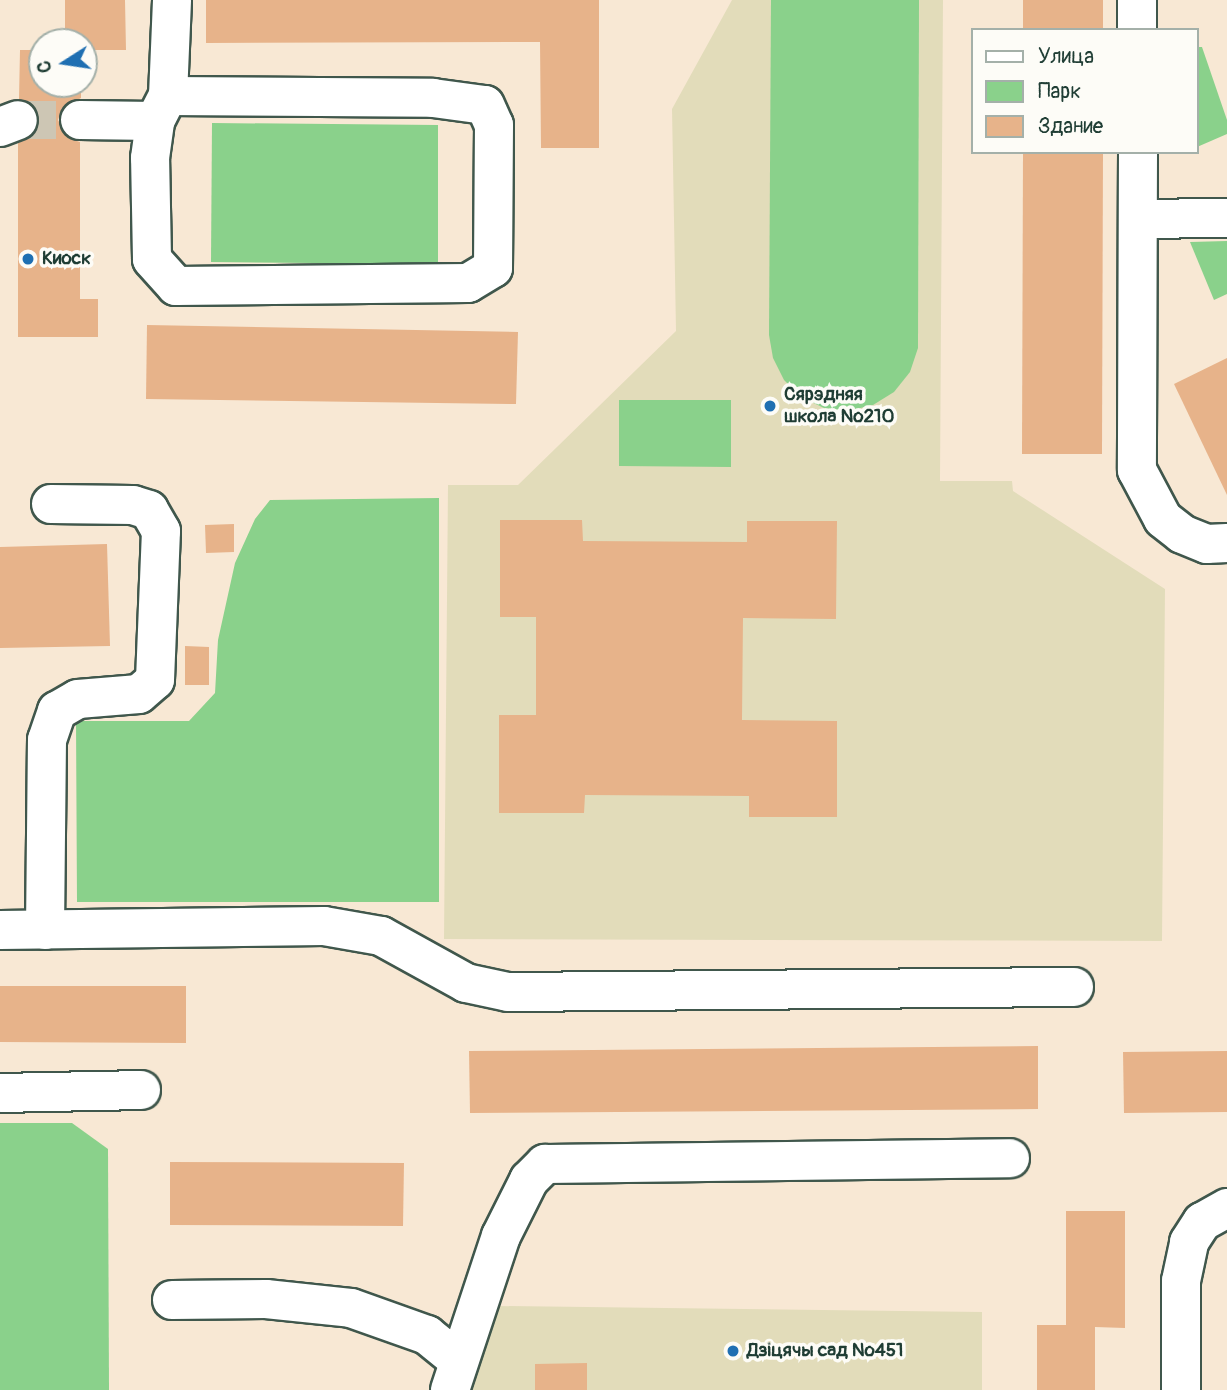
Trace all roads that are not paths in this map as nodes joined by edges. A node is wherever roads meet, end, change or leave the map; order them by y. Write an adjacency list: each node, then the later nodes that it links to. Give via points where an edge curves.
1 (172, 0): 4 (lane)
2 (1137, 0): 3 (lane)
3 (1137, 28)
4 (162, 108): 4 (lane, via 150,158 152,259 176,286 468,283 493,268 494,125 485,105 433,98); 5 (lane)
5 (80, 120)
6 (1138, 154): 8 (lane)
7 (1227, 218): 8 (lane)
8 (1139, 219): 10 (lane, via 1137,470 1163,519 1206,544)
9 (51, 504): 12 (lane, via 133,505 149,510 161,531 155,680 139,694 78,699 57,711 47,740)
10 (1227, 543)
11 (0, 930): 12 (lane)
12 (44, 930): 13 (lane, via 324,926 381,936 467,984 508,992)
13 (1074, 987)
14 (141, 1090): 15 (lane)
15 (0, 1093)
16 (1010, 1158): 19 (lane, via 545,1164 529,1180 501,1236)
17 (1227, 1208): 20 (lane, via 1202,1222 1189,1242 1181,1281)
18 (172, 1300): 19 (lane, via 266,1298 351,1308 427,1335)
19 (454, 1375)
20 (1181, 1390)

